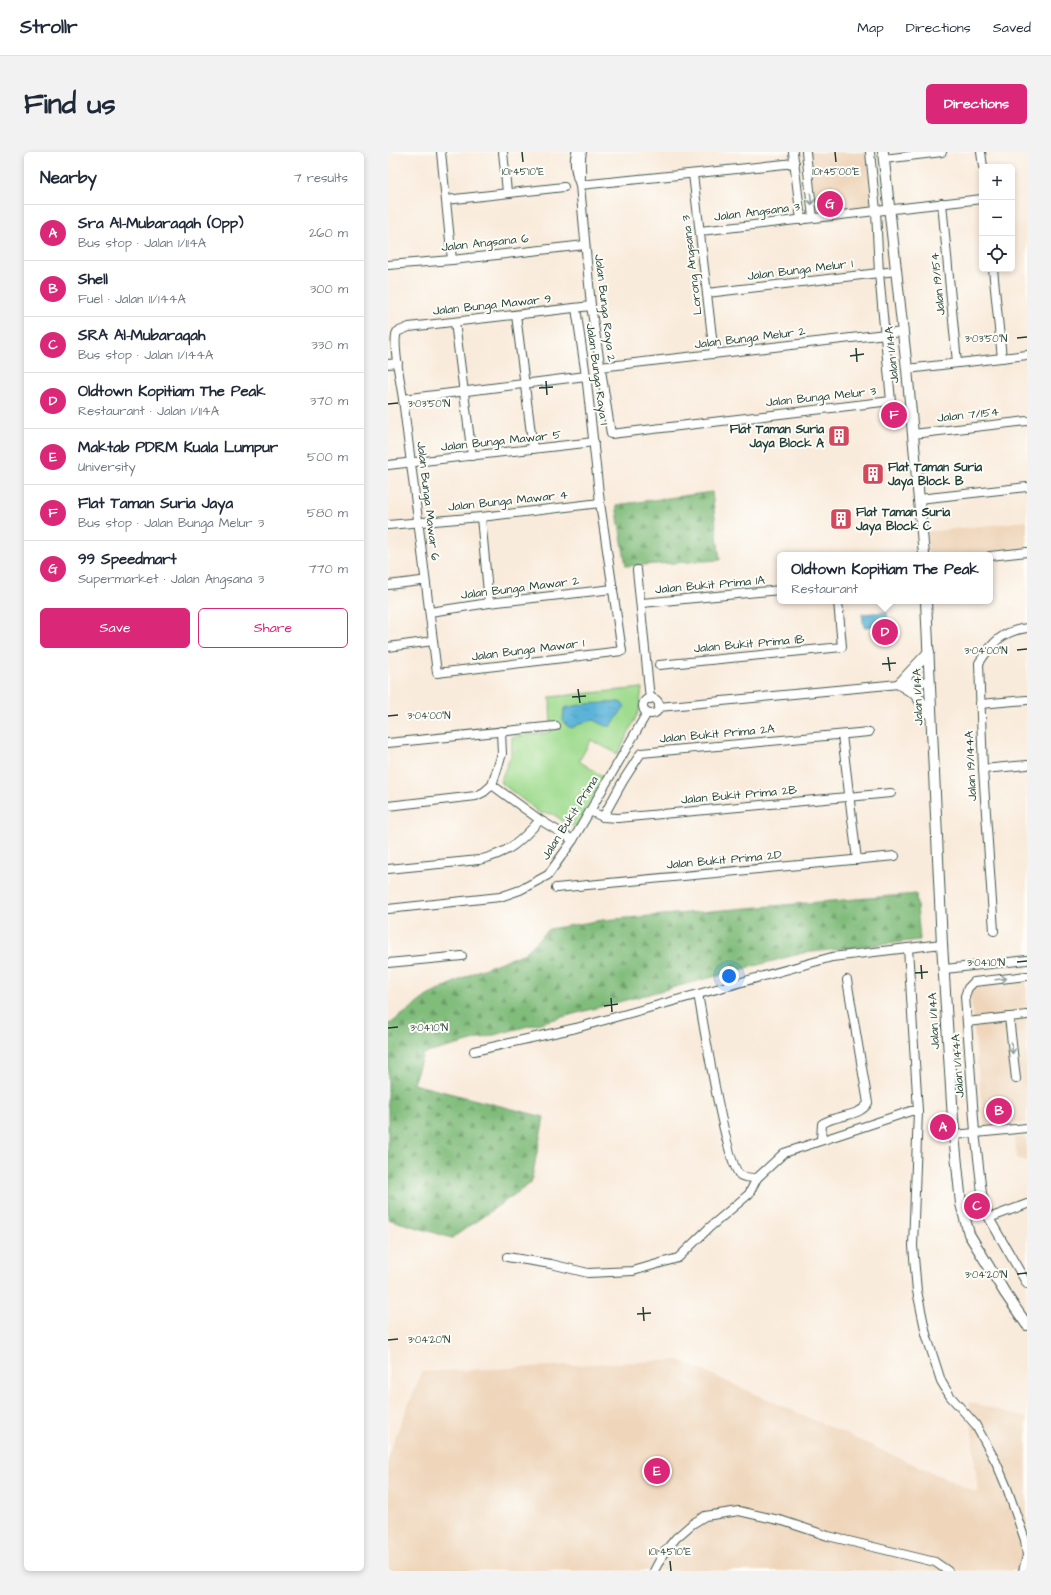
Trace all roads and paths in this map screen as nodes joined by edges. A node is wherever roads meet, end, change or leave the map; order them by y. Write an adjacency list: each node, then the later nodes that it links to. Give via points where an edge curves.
1 (441, 152): 18 (street)
2 (503, 152): 16 (street)
3 (576, 152): 14 (street, Jalan Bunga Raya 2, via 576,176)
4 (582, 152): 14 (street, Jalan Bunga Raya 2)
5 (793, 152): 11 (street)
6 (806, 152): 22 (street, one-way to 22)
7 (870, 152): 21 (street, Jalan Bunga Melur 3)
8 (942, 152): 10 (street)
9 (981, 152): 12 (street)
10 (884, 156): 20 (street, Jalan 1/114A)
11 (794, 163): 13 (street); 23 (street)
12 (983, 164)
13 (693, 174): 14 (street); 24 (street, Lorong Angsana 3)
14 (580, 185): 25 (street, Jalan Bunga Raya 2)
15 (564, 187): 16 (street)
16 (507, 192): 18 (street)
17 (979, 199): 19 (street, Jalan Angsana 3)
18 (446, 200): 26 (street)
19 (942, 204): 20 (street, Jalan Angsana 3); 42 (street, Jalan 19/154)
20 (889, 209): 21 (street, Jalan Angsana 3); 28 (street, Jalan 1/114A)
21 (876, 211): 22 (street, Jalan Angsana 3); 30 (street, Jalan Bunga Melur 3)
22 (813, 218): 23 (street, Jalan Angsana 3)
23 (800, 220): 24 (street, Jalan Angsana 3)
24 (700, 231): 31 (street, Lorong Angsana 3)
25 (585, 244): 26 (street, Jalan Angsana 6); 32 (street, Jalan Bunga Raya 2)
26 (452, 260): 27 (street, Jalan Angsana 6)
27 (388, 265)
28 (896, 271): 30 (street, Jalan Bunga Melur 1); 37 (street, Jalan 1/114A)
29 (993, 272): 41 (street)
30 (879, 273): 31 (street, Jalan Bunga Melur 1); 38 (street, Jalan Bunga Melur 3)
31 (707, 293): 39 (street, Lorong Angsana 3)
32 (591, 306): 33 (street, Jalan Bunga Mawar 9); 45 (street, Jalan Bunga Raya 2)
33 (576, 308): 34 (street, Jalan Bunga Mawar 9); 47 (street, Jalan Bunga Raya 1)
34 (516, 316): 35 (street, Jalan Bunga Mawar 9); 48 (street)
35 (455, 322): 36 (street, Jalan Bunga Mawar 9, via 409,327); 49 (street)
36 (397, 332): 43 (street, Jalan Bunga Mawar 6, via 395,336)
37 (902, 332): 38 (street, Jalan Bunga Melur 2); 46 (street, Jalan 1/114A)
38 (885, 334): 39 (street, Jalan Bunga Melur 2); 52 (street, Jalan Bunga Melur 3, via 891,401)
39 (714, 354): 45 (street, Jalan Bunga Melur 2)
40 (1027, 355): 41 (street)
41 (1002, 358): 42 (street)
42 (957, 362): 46 (street)
43 (398, 363): 44 (street); 50 (street, Jalan Bunga Mawar 6)
44 (388, 364)
45 (600, 368): 52 (street, Jalan Bunga Raya 2)
46 (906, 369): 53 (street, Jalan 1/114A)
47 (586, 376): 48 (street); 54 (street, Jalan Bunga Raya 1)
48 (525, 384): 49 (street); 55 (street)
49 (463, 392): 50 (street); 56 (street)
50 (403, 399): 57 (street, Jalan Bunga Mawar 6)
51 (1027, 421): 53 (street, Jalan 7/154)
52 (611, 434)
53 (913, 434): 60 (street, Jalan 1/114A)
54 (594, 442): 55 (street, Jalan Bunga Mawar 5); 61 (street)
55 (533, 449): 56 (street, Jalan Bunga Mawar 5)
56 (472, 456): 57 (street, Jalan Bunga Mawar 5)
57 (411, 463): 58 (street, Jalan Bunga Mawar 5); 63 (street, Jalan Bunga Mawar 6)
58 (388, 465)
59 (1027, 487): 60 (street)
60 (919, 500): 65 (street, Jalan 1/114A)
61 (600, 503): 62 (street, Jalan Bunga Mawar 4); 71 (street)
62 (481, 517): 63 (street, Jalan Bunga Mawar 4); 73 (street)
63 (418, 522): 64 (street, Jalan Bunga Mawar 4); 77 (street, Jalan Bunga Mawar 6)
64 (388, 525)
65 (924, 552)
66 (1027, 552): 67 (street)
67 (993, 556)
68 (637, 570): 74 (street)
69 (421, 581): 70 (street)
70 (388, 585)
71 (613, 589): 73 (street, Jalan Bunga Mawar 2); 83 (street, Jalan Bunga Mawar 1, via 622,650)
72 (777, 590): 74 (street, Jalan Bukit Prima 1A)
73 (489, 603): 77 (street, Jalan Bunga Mawar 2)
74 (642, 603): 86 (street)
75 (838, 604): 82 (street, Jalan Bukit Prima 1B, via 842,647)
76 (926, 604): 81 (street, Jalan 1/114A)
77 (430, 612): 79 (street, Jalan Bunga Mawar 6)
78 (1027, 628): 88 (street, Jalan 19/144A, via 1011,631 1002,636 989,648 979,663)
79 (433, 641): 80 (street); 83 (street, Jalan Bunga Mawar 6)
80 (388, 647)
81 (929, 652): 84 (street, Jalan 1/114A); 85 (street)
82 (659, 665)
83 (437, 673)
84 (930, 681): 85 (street); 91 (street, Jalan 1/114A)
85 (899, 684): 89 (street); 91 (street, via 915,694)
86 (650, 699): 89 (street, via 658,702); 90 (street, via 644,704)
87 (1027, 700): 88 (street)
88 (980, 704): 98 (street, Jalan 19/144A)
89 (659, 707): 90 (street, via 655,713)
90 (647, 713): 103 (street, Jalan Bukit Prima)
91 (931, 716): 113 (street, Jalan 1/114A)
92 (556, 726): 93 (street)
93 (501, 731): 96 (street); 99 (street, via 502,754)
94 (869, 732): 95 (street, Jalan Bukit Prima 2A)
95 (842, 735): 101 (street); 104 (street, Jalan Bukit Prima 2A, via 641,753)
96 (388, 743)
97 (1027, 765): 98 (street)
98 (983, 769): 112 (street, Jalan 19/144A)
99 (492, 785): 102 (street, via 476,796); 105 (street)
100 (891, 793): 101 (street, Jalan Bukit Prima 2B)
101 (849, 797): 104 (street, Jalan Bukit Prima 2B, via 618,818); 108 (street)
102 (388, 806)
103 (590, 811): 104 (street, Jalan Bukit Prima 2B); 106 (street, Jalan Bukit Prima)
104 (603, 817)
105 (540, 820): 106 (street); 109 (street, via 521,841 492,857)
106 (573, 840): 111 (street, Jalan Bukit Prima, via 548,875 520,890 500,897)
107 (895, 856): 108 (street, Jalan Bukit Prima 2D)
108 (857, 860): 110 (street, Jalan Bukit Prima 2D)
109 (388, 870)
110 (556, 888)
111 (388, 910)
112 (994, 931)
113 (942, 944): 114 (street); 118 (street, Jalan 1/114A)
114 (908, 948): 121 (street, via 832,957); 127 (street)
115 (462, 956): 117 (street)
116 (1027, 960): 118 (street)
117 (388, 963)
118 (945, 969): 130 (street, Jalan 1/114A)
119 (1027, 976): 124 (street, Jalan 1/144A, one-way to 119, via 965,996 974,982)
120 (847, 980): 131 (street, via 868,1103 865,1108 822,1124)
121 (698, 994): 125 (street, via 576,1028); 132 (street, via 724,1132 733,1164 739,1174)
122 (1027, 1016): 123 (street)
123 (1009, 1017): 124 (street); 126 (street, one-way to 126)
124 (967, 1022): 129 (street, Jalan 1/144A)
125 (474, 1051)
126 (1016, 1080)
127 (918, 1111): 131 (street, via 911,1111); 140 (street, via 913,1246 917,1291 926,1334 941,1380 950,1396 975,1424 1007,1488 1024,1540 1027,1556)
128 (1027, 1128): 129 (street)
129 (975, 1132): 130 (street); 134 (street, Jalan 1/144A, via 982,1193)
130 (954, 1134): 137 (street, Jalan 1/114A, via 961,1204 970,1234)
131 (821, 1140): 132 (street, via 784,1154)
132 (757, 1178): 135 (street, via 749,1194 678,1258 633,1271 588,1273)
133 (1027, 1204): 134 (street)
134 (989, 1218): 136 (street, Jalan 1/144A)
135 (507, 1257)
136 (1027, 1284)
137 (1027, 1325)
138 (654, 1571): 139 (street, via 663,1554 692,1524 705,1516 739,1511 936,1562)
139 (948, 1571)
140 (1023, 1571)

